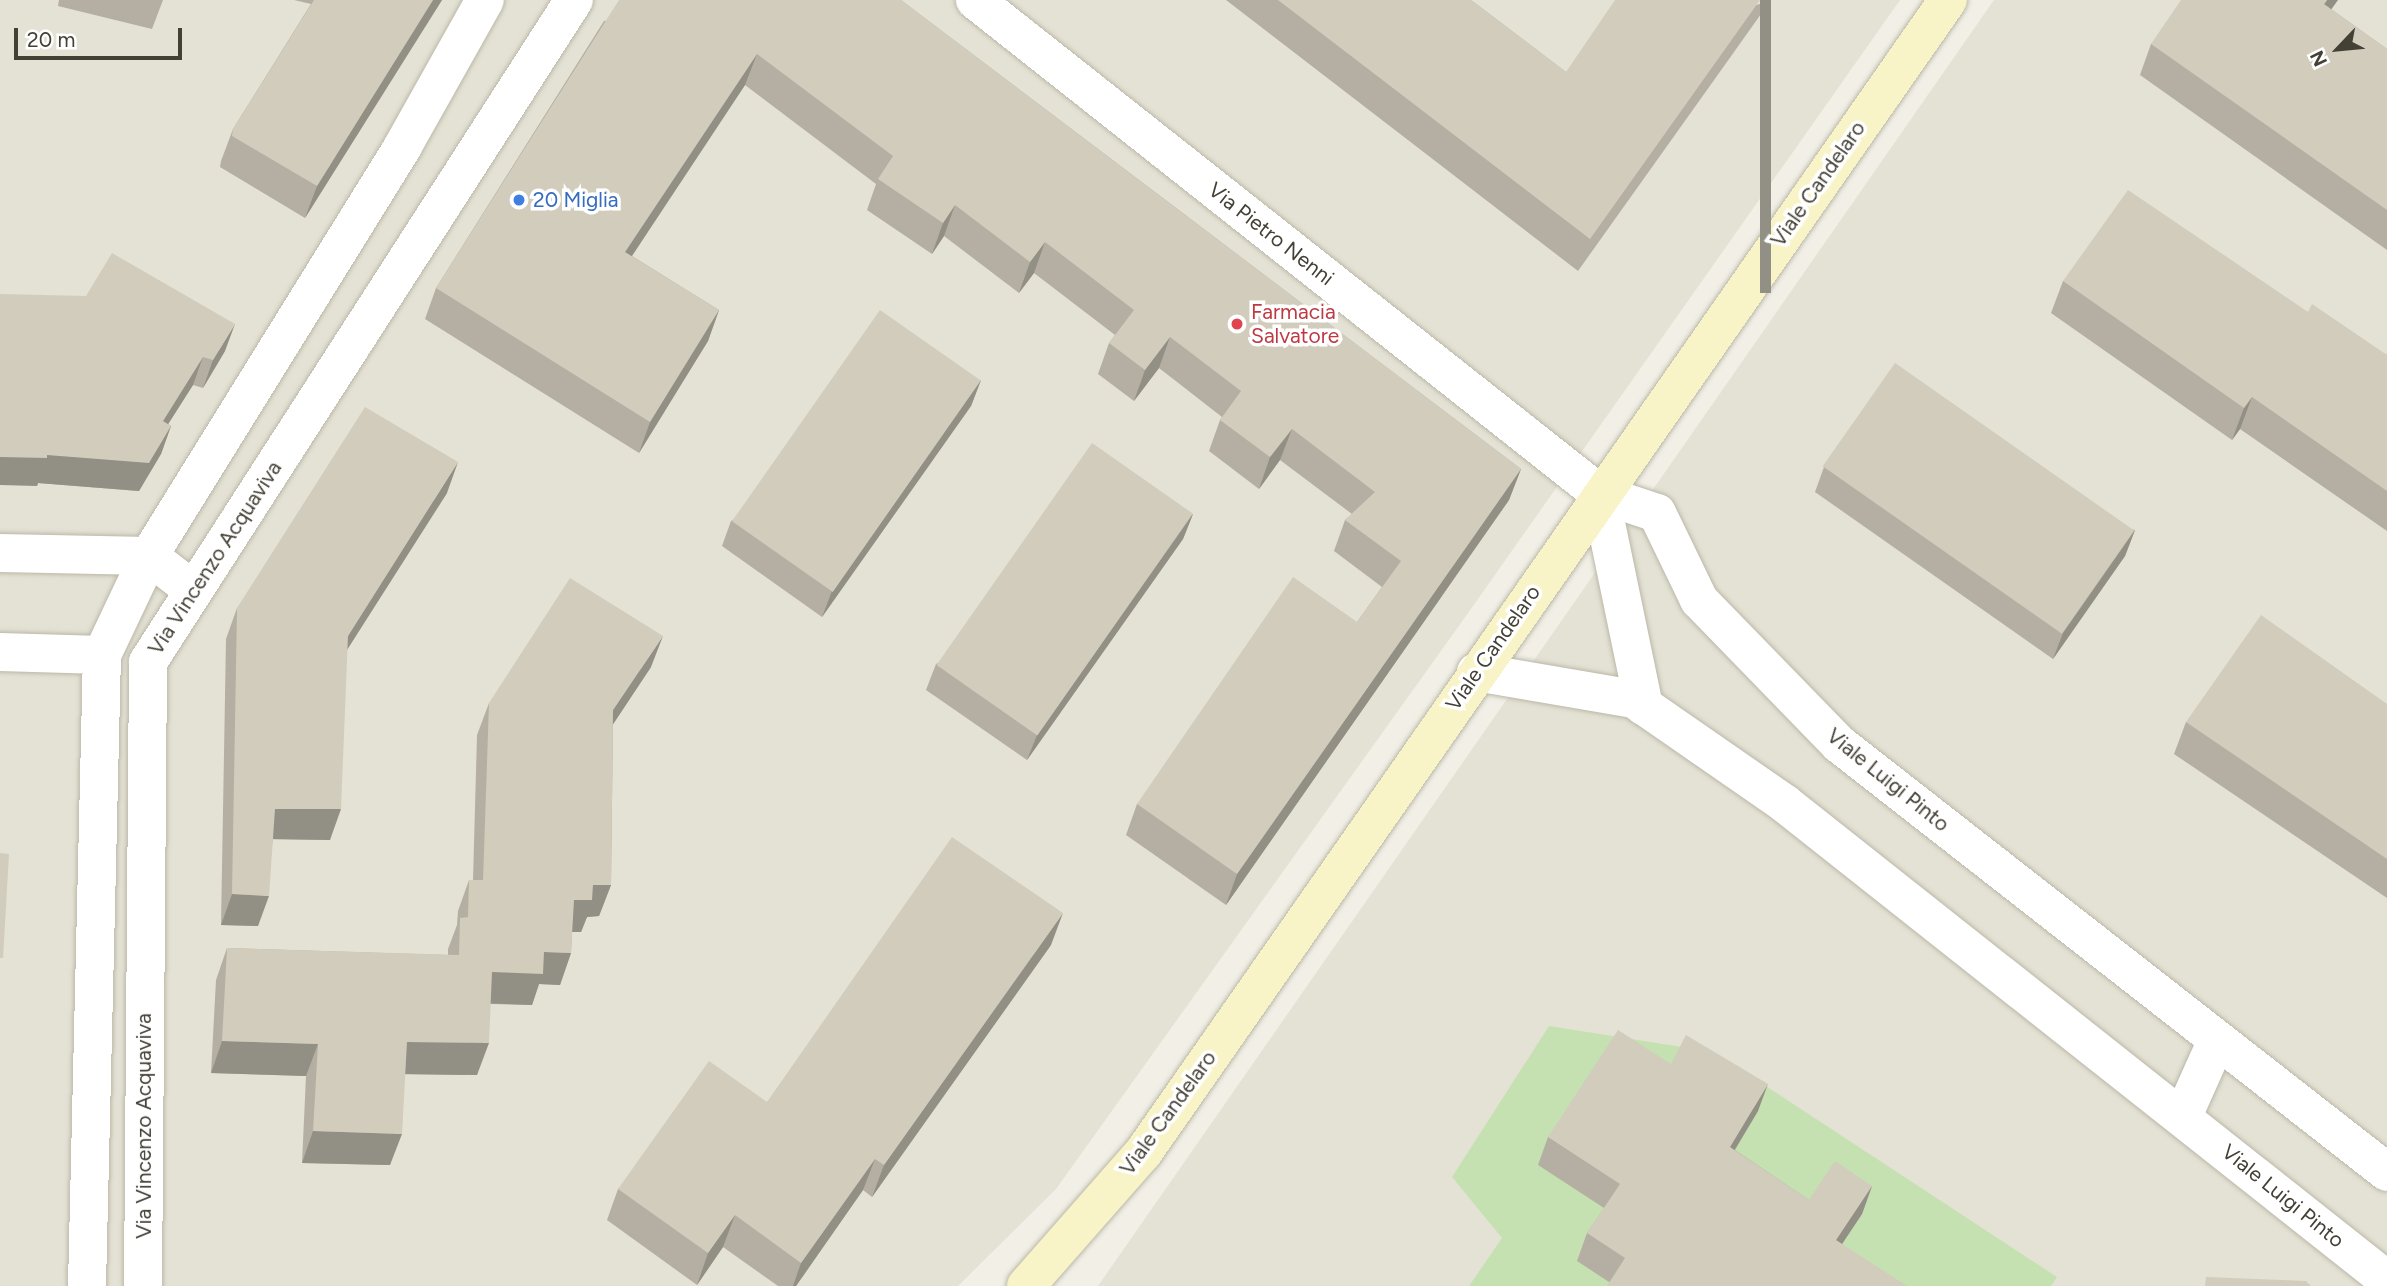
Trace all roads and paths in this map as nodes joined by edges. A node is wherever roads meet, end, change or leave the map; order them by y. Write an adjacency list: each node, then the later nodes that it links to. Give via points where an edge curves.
1 (485, 0): 7 (street, via 402,146)
2 (574, 0): 8 (street, Via Vincenzo Acquaviva)
3 (975, 0): 5 (street, Via Pietro Nenni)
4 (1948, 0): 5 (main road, Viale Candelaro)
5 (1600, 494): 11 (main road, Viale Candelaro); 12 (street); 13 (street, Viale Luigi Pinto, via 1657,513 1699,600 1839,744)
6 (0, 553): 7 (street)
7 (149, 556): 8 (street); 10 (street)
8 (194, 590): 18 (street, Via Vincenzo Acquaviva, via 148,662)
9 (0, 652): 10 (street)
10 (102, 655): 17 (street)
11 (1476, 672): 12 (street, Viale Luigi Pinto, via 1634,699); 19 (main road, Viale Candelaro, via 1143,1153)
12 (1644, 706): 14 (street, Viale Luigi Pinto, via 1784,803)
13 (2217, 1040): 14 (street); 15 (street, Viale Luigi Pinto)
14 (2183, 1116): 16 (street, Viale Luigi Pinto)
15 (2387, 1172)
16 (2387, 1280)
17 (87, 1286)
18 (143, 1286)
19 (1026, 1286)

